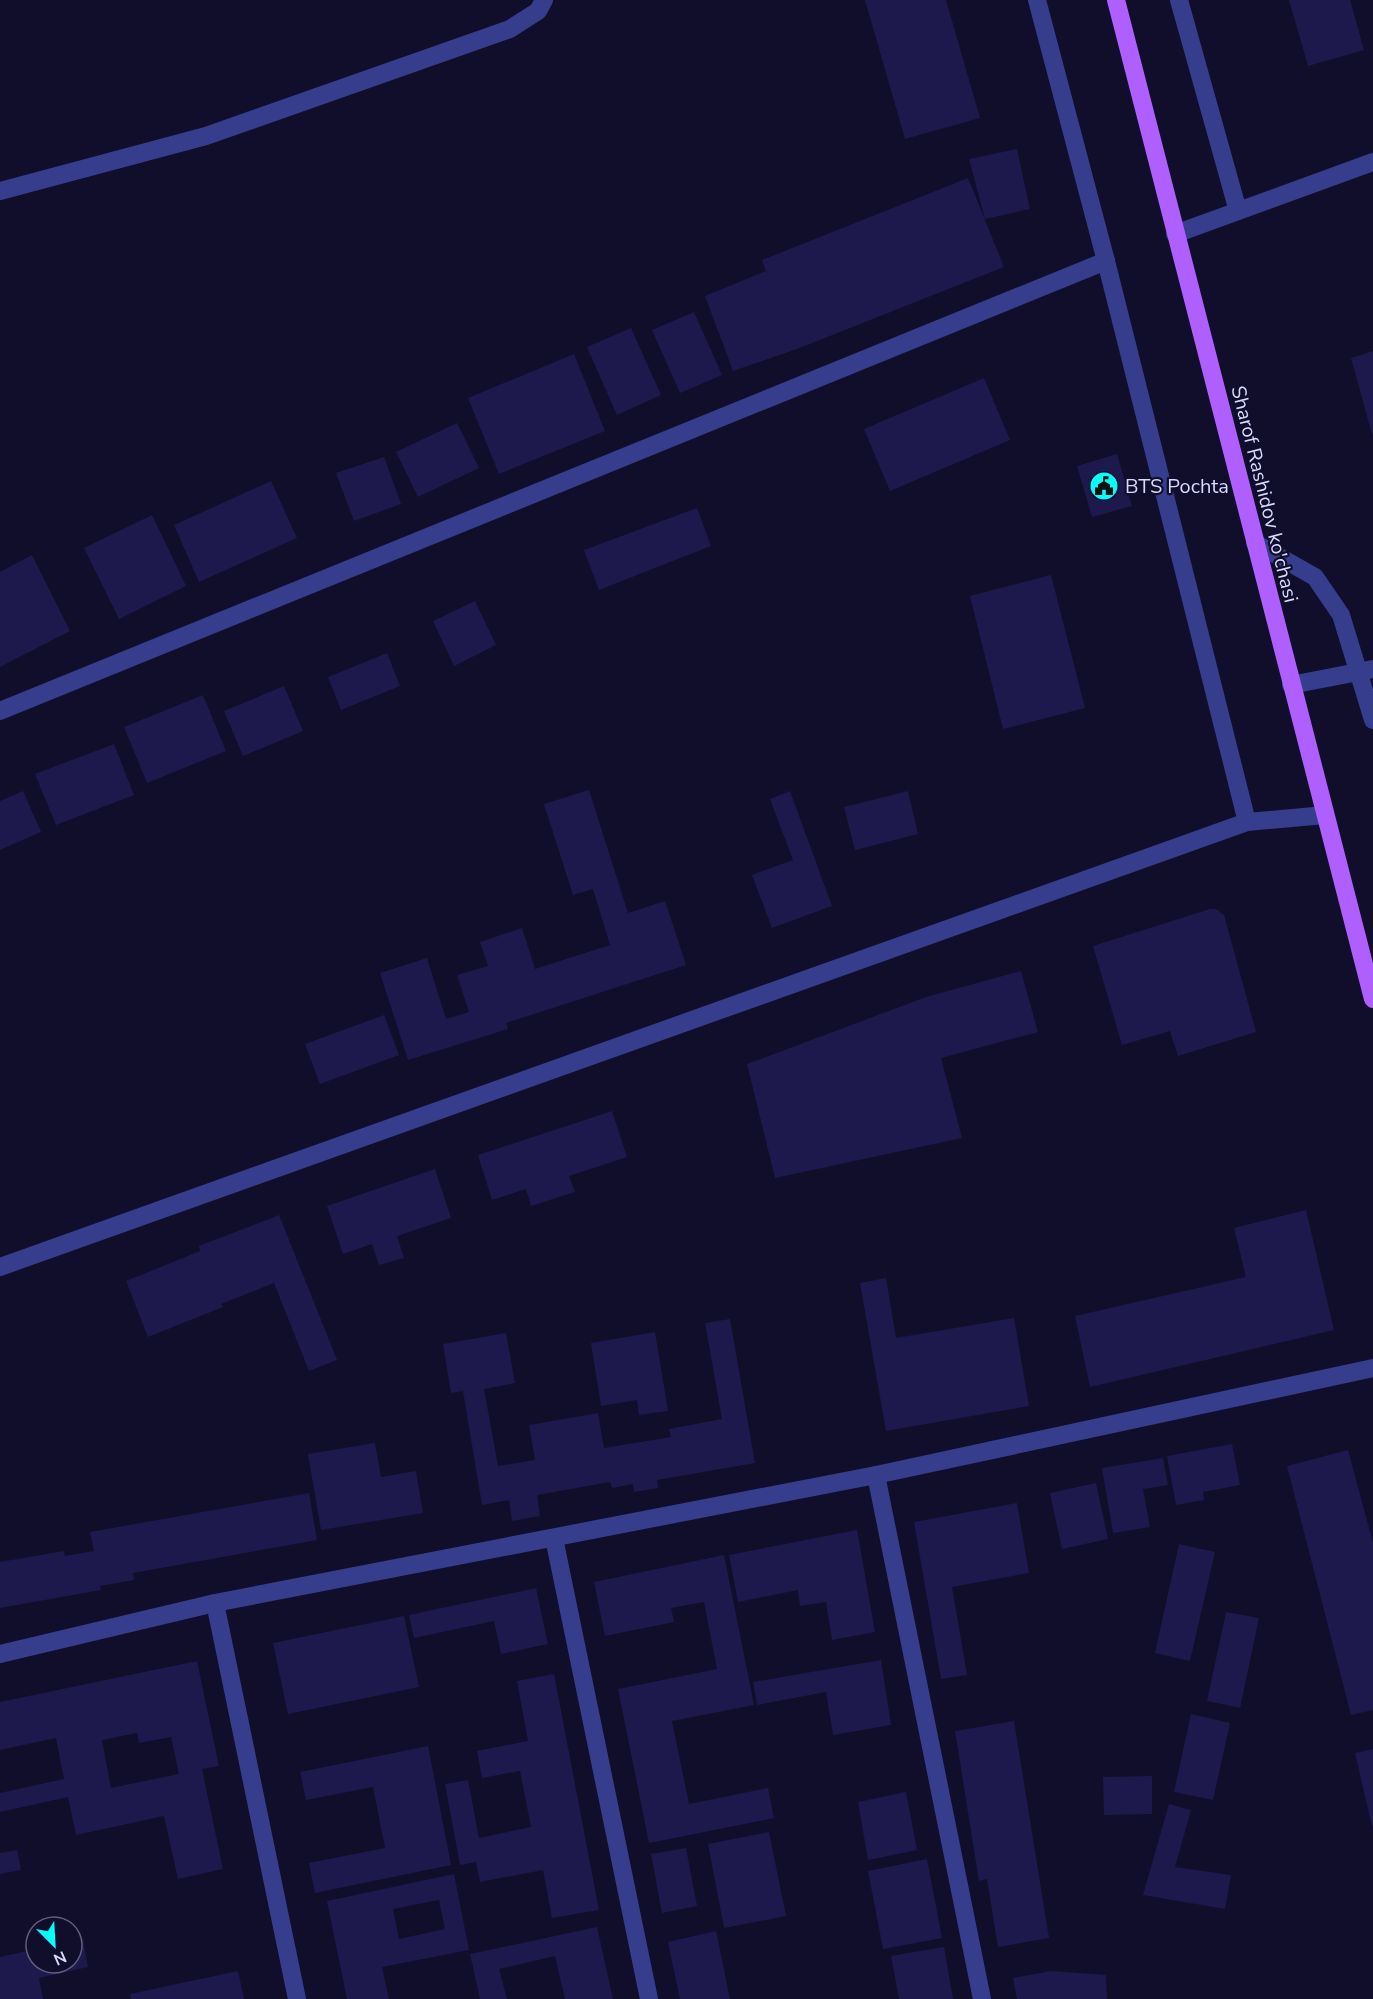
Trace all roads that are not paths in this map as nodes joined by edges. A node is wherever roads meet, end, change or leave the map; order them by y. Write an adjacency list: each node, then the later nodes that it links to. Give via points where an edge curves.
1 (544, 0): 6 (street, via 538,10 510,29 218,132)
2 (1037, 0): 9 (street)
3 (1116, 0): 8 (main road, Sharof Rashidov ko'chasi)
4 (1179, 0): 7 (street)
5 (1373, 162): 7 (street)
6 (0, 191)
7 (1238, 211): 8 (street)
8 (1175, 234): 10 (main road, Sharof Rashidov ko'chasi)
9 (1106, 261): 13 (street); 16 (street)
10 (1255, 543): 11 (street, via 1315,577 1341,615); 12 (main road, Sharof Rashidov ko'chasi)
11 (1366, 670): 12 (street); 14 (street)
12 (1292, 686): 15 (main road, Sharof Rashidov ko'chasi)
13 (0, 711)
14 (1373, 720)
15 (1325, 815): 16 (street); 17 (main road, Sharof Rashidov ko'chasi)
16 (1247, 822): 18 (street)
17 (1373, 999)
18 (0, 1267)
19 (1373, 1368): 20 (street)
20 (876, 1474): 21 (street); 26 (street)
21 (554, 1538): 22 (street); 25 (street)
22 (215, 1603): 23 (street); 24 (street)
23 (0, 1654)
24 (297, 1999)
25 (649, 1999)
26 (982, 1999)

